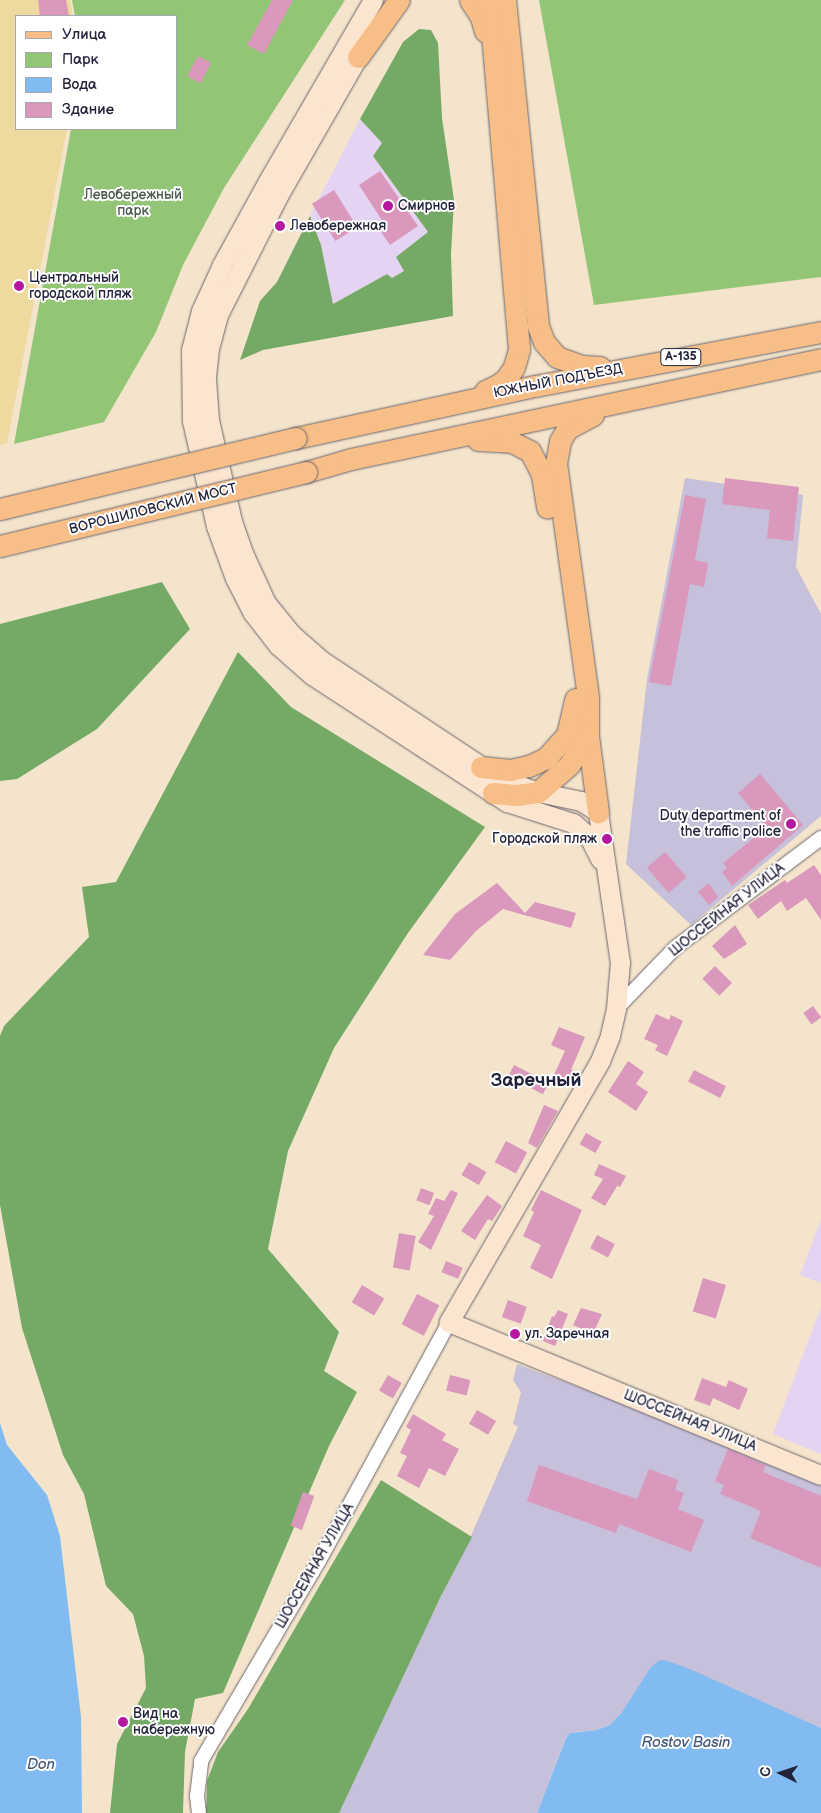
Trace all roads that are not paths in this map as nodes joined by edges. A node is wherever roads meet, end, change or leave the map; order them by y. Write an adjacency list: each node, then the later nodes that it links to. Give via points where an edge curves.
1 (373, 0): 21 (main road, via 258,199 201,311 191,350 192,421 214,516 235,578 253,613 278,645 312,675)
2 (388, 0): 7 (main road)
3 (399, 0): 7 (main road)
4 (470, 0): 8 (main road, via 481,17)
5 (489, 0): 8 (main road)
6 (505, 0): 11 (main road, via 538,326 544,342 557,357 582,366)
7 (358, 56): 19 (main road, via 278,196 218,315 209,348 206,379 209,420 221,480 243,553 266,603 284,626 322,661)
8 (494, 60): 13 (main road, via 519,348 514,367 498,385)
9 (821, 332): 11 (main road, ЮЖНЫЙ ПОДЪЕЗД / А-135)
10 (821, 359): 12 (main road, А-135)
11 (617, 369): 13 (main road, ЮЖНЫЙ ПОДЪЕЗД / А-135)
12 (622, 402): 14 (main road, А-135); 18 (main road, via 567,429 557,450 556,463 588,698)
13 (440, 405): 15 (main road, ЮЖНЫЙ ПОДЪЕЗД, bridge)
14 (445, 439): 16 (main road, ВОРОШИЛОВСКИЙ МОСТ, bridge, via 351,459); 17 (main road, via 512,442 530,451 536,461 542,475)
15 (0, 509)
16 (0, 546)
17 (575, 700): 18 (main road); 19 (main road, via 567,735 546,758 510,770)
18 (588, 736): 20 (main road, via 569,765); 22 (main road)
19 (481, 767): 20 (main road, via 502,780)
20 (538, 792): 21 (main road, via 517,795); 22 (main road, via 581,801)
21 (493, 793): 24 (main road, via 524,809 573,824 589,837)
22 (598, 812): 24 (main road, ШОССЕЙНАЯ УЛИЦА)
23 (821, 838): 25 (street, ШОССЕЙНАЯ УЛИЦА, via 675,948)
24 (607, 874): 25 (main road, ШОССЕЙНАЯ УЛИЦА, via 620,962)
25 (616, 1009): 26 (main road, ШОССЕЙНАЯ УЛИЦА, via 600,1061)
26 (449, 1322): 27 (main road, ШОССЕЙНАЯ УЛИЦА); 28 (street, ШОССЕЙНАЯ УЛИЦА, via 320,1559 201,1761 197,1796)
27 (821, 1474)
28 (199, 1813)

